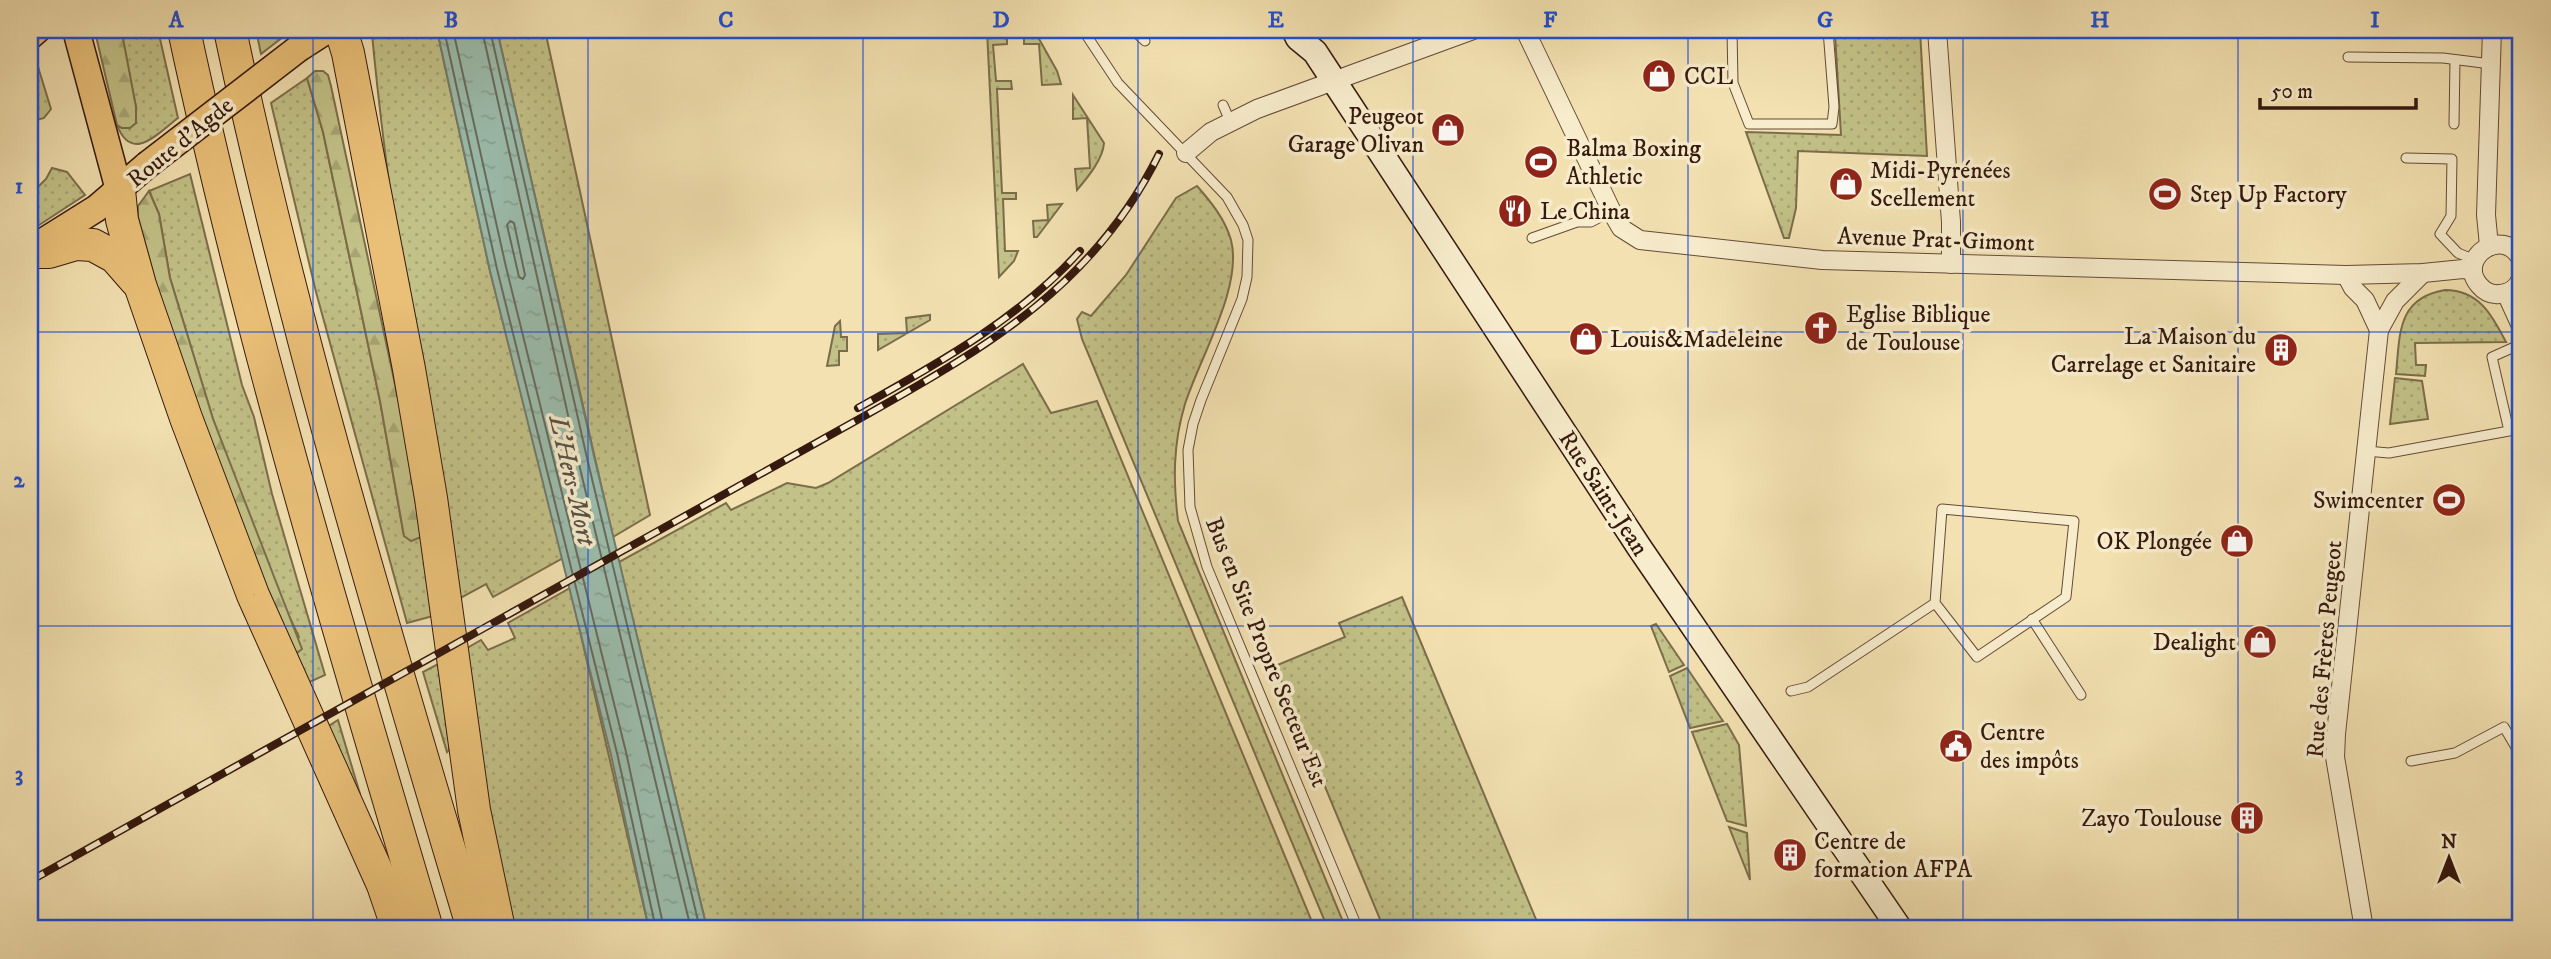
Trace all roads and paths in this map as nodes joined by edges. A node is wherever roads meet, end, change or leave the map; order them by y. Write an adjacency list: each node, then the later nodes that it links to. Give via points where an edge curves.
1 (37, 30): 16 (main road)
2 (76, 30): 26 (main road)
3 (184, 30): 51 (highway, via 266,373)
4 (230, 30): 52 (highway, via 303,333)
5 (327, 30): 26 (main road, Route d'Agde, bridge)
6 (341, 30): 53 (highway, via 409,369 474,810)
7 (1083, 30): 24 (lane, Bus en Site Propre Secteur Est, via 1118,83)
8 (1133, 30): 17 (lane)
9 (1294, 30): 18 (street, Rue Saint-Jean, via 1298,38)
10 (1472, 30): 22 (street)
11 (1525, 30): 27 (street, Avenue Prat-Gimont)
12 (1732, 30): 13 (lane, via 1733,83 1749,124 1832,124 1835,107)
13 (1828, 30)
14 (1937, 30): 32 (street)
15 (2492, 30): 21 (street)
16 (30, 36)
17 (1145, 41)
18 (1313, 41): 22 (street, Rue Saint-Jean)
19 (2348, 57): 20 (lane)
20 (2455, 60): 21 (lane); 23 (lane)
21 (2491, 64): 29 (street)
22 (1333, 80): 24 (street, via 1226,113); 55 (street, Rue Saint-Jean, via 1639,547)
23 (2454, 124)
24 (1186, 153): 54 (lane, Bus en Site Propre Secteur Est, via 1237,211 1249,256 1242,299 1193,424 1187,470 1193,524 1212,580)
25 (2406, 158): 33 (lane, via 2452,159 2451,216 2440,233)
26 (119, 190): 30 (main road, Route d'Agde); 37 (highway, via 121,220)
27 (1612, 211): 28 (lane, via 1591,222 1577,222); 32 (street, Avenue Prat-Gimont, via 1629,234 1656,243 1822,260)
28 (1532, 238)
29 (2489, 246): 31 (street, via 2505,245); 33 (street)
30 (30, 251): 37 (highway, via 93,244 115,257)
31 (2521, 259)
32 (1951, 264): 35 (street, Avenue Prat-Gimont)
33 (2474, 265): 34 (street, Avenue Prat-Gimont); 38 (street, via 2477,283 2487,292)
34 (2423, 273): 35 (street, Avenue Prat-Gimont); 40 (street, Rue des Frères Peugeot, via 2395,301)
35 (2346, 275): 40 (street)
36 (2521, 279): 38 (street)
37 (139, 285): 50 (highway, via 253,595 383,885)
38 (2507, 293): 39 (street)
39 (2521, 326)
40 (2379, 330): 42 (street, Rue des Frères Peugeot)
41 (2521, 344): 42 (lane, via 2492,356 2509,431 2389,453)
42 (2366, 451): 56 (street, Rue des Frères Peugeot, via 2335,757)
43 (1935, 603): 44 (lane, via 1977,657); 44 (lane, via 1942,509 2074,521 2066,597); 45 (lane, via 1808,687)
44 (2032, 619): 46 (lane)
45 (1791, 691)
46 (2081, 695)
47 (2521, 756): 48 (lane, via 2504,727 2455,753)
48 (2411, 761)
49 (2521, 922): 57 (lane)
50 (398, 929)
51 (427, 929)
52 (473, 929)
53 (499, 929)
54 (1358, 929)
55 (1900, 929)
56 (2364, 929)
57 (2510, 929)

